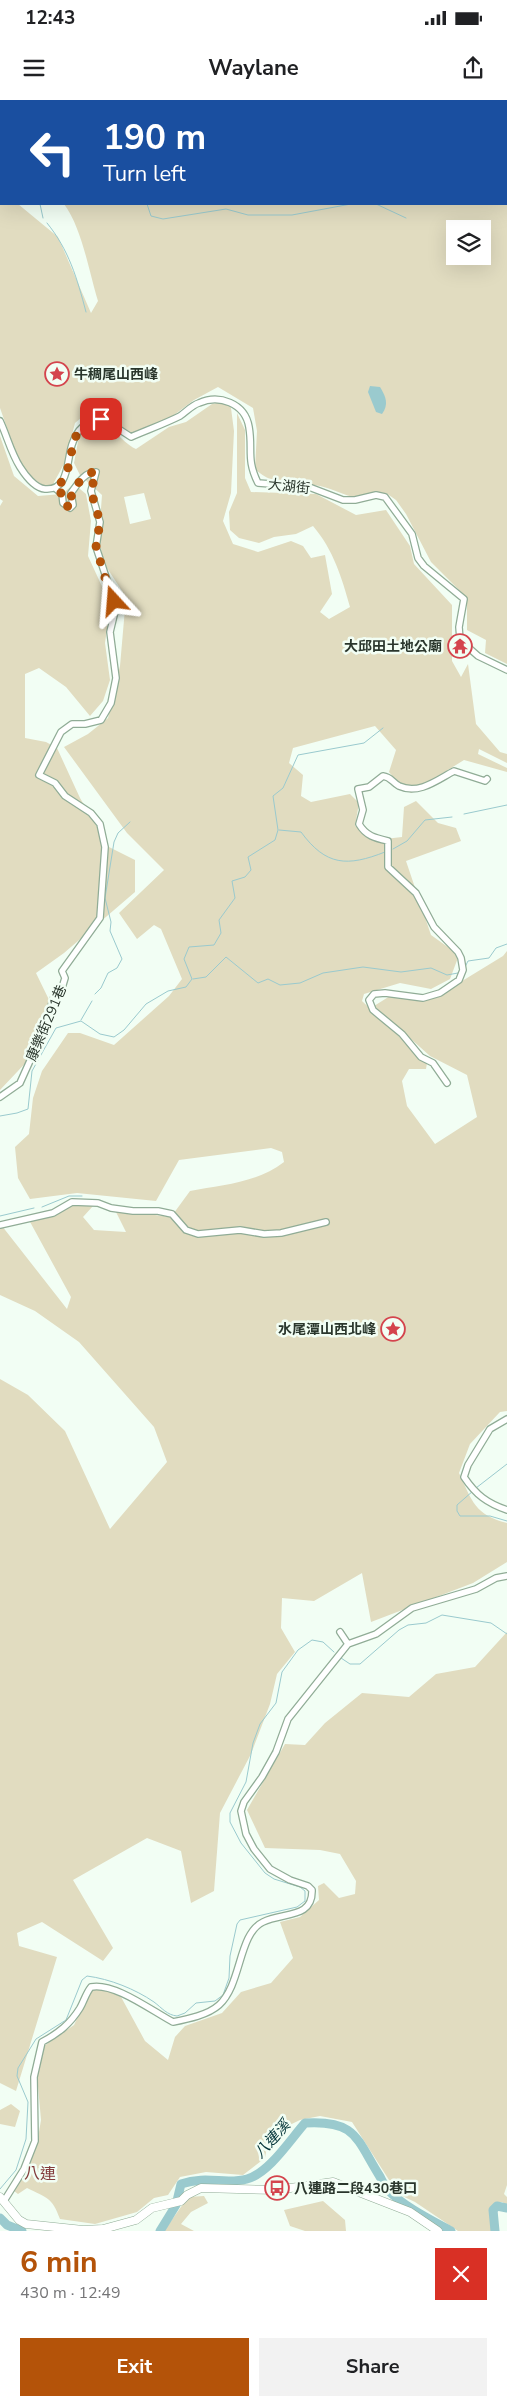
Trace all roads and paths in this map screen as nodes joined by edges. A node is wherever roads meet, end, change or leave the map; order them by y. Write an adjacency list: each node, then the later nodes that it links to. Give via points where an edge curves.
1 (0, 421): 2 (street, via 23,472 42,489)
2 (55, 488): 3 (street, 大湖街, via 67,471 76,434 90,421 105,420 131,437 181,415 196,404 221,399 234,404 242,411 249,426 249,458 258,482 309,487 343,500 376,495 385,497 412,534 418,558 424,566 464,599 460,640 478,656); 6 (street, 康樂街291巷, via 62,494 63,503 70,508 73,505 71,494 79,481 96,472 91,491 100,522 96,547 116,607 110,632 116,678 111,703 101,720 66,727 60,732 39,770 39,775 55,783 65,796 83,806 100,824 105,847 100,918 62,971 65,978 62,988 53,999 46,1025 20,1084)
3 (507, 670)
4 (488, 780): 5 (street, via 454,771 422,789 399,786 383,776 369,787 358,790 363,810 359,824 363,831 372,838 388,841 388,867 416,893 434,927 458,952 463,970 459,980 440,994 423,998 385,992 374,994 369,1000 373,1010 402,1034 421,1057 433,1063)
5 (447, 1083)
6 (0, 1097)
7 (326, 1222): 8 (street, via 281,1233 240,1230 198,1234 186,1230 172,1214 72,1202 53,1212)
8 (0, 1225)
9 (507, 1420): 10 (street, via 490,1429 464,1477 489,1504)
10 (507, 1510)
11 (507, 1576): 13 (street, via 412,1608 376,1634)
12 (340, 1632): 13 (street)
13 (348, 1644): 14 (street, via 288,1719 276,1752 241,1811 246,1834 254,1849 270,1869 312,1890 310,1905 304,1911 257,1926 246,1946 233,1985 218,2006 200,2015 173,2022 116,1990 91,1987 68,2025 42,2042 34,2076 36,2141 24,2169)
14 (2, 2199): 15 (street, via 26,2224 103,2229 136,2220 152,2208 181,2201 201,2188 276,2190 333,2182 410,2212)
15 (438, 2231)

